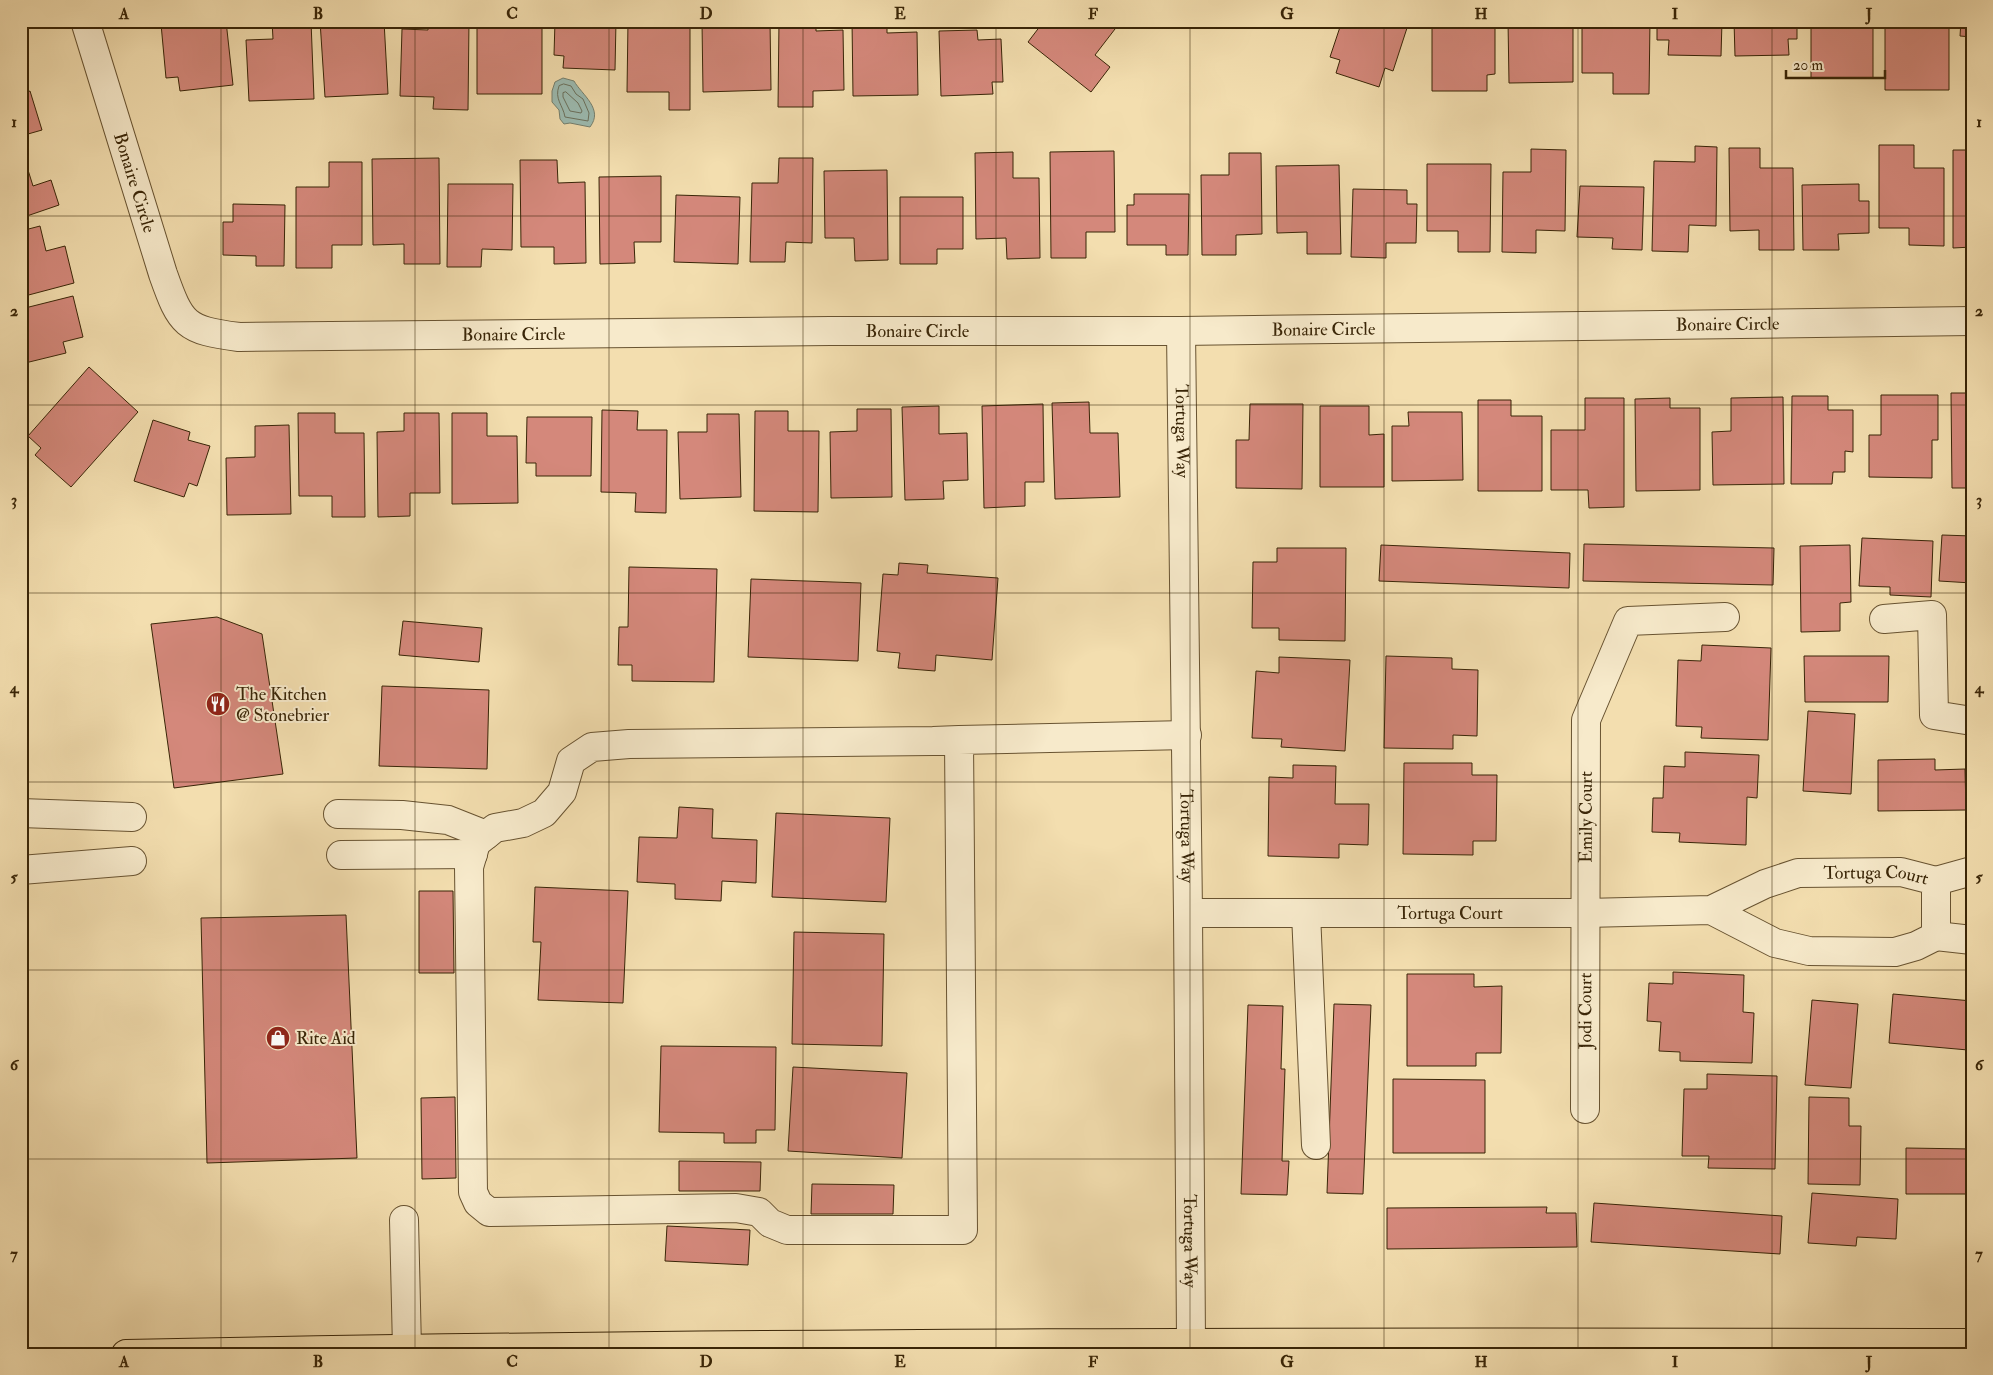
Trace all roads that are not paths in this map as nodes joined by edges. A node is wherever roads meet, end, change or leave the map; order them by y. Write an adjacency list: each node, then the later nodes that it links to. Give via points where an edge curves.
1 (85, 21): 3 (street, Bonaire Circle, via 176,309 190,325 210,334 239,337 830,331)
2 (1972, 321): 3 (street, Bonaire Circle)
3 (1181, 332): 7 (street, Tortuga Way)
4 (1725, 617): 21 (street, Emily Court, via 1628,621 1586,720)
5 (1884, 619): 6 (street, via 1932,615 1934,715)
6 (1972, 720)
7 (1187, 735): 8 (street); 19 (street, Tortuga Way)
8 (959, 740): 12 (street, via 592,747 571,761 562,792 544,813 523,823 495,828); 12 (street, via 963,1230 787,1230 770,1223 759,1212 736,1208 489,1212 478,1203 474,1192 470,867)
9 (21, 813): 11 (street)
10 (338, 814): 12 (street, via 448,820)
11 (132, 817)
12 (479, 844): 13 (street)
13 (341, 855)
14 (132, 861): 15 (street)
15 (21, 870)
16 (1972, 871): 17 (street)
17 (1936, 881): 18 (street, Tortuga Court, via 1901,872 1798,873 1765,884); 22 (street, Tortuga Court)
18 (1711, 910): 21 (street, Tortuga Court); 22 (street, Tortuga Court, via 1775,943 1809,951 1895,952)
19 (1188, 913): 20 (street, Tortuga Court); 27 (street, Tortuga Way)
20 (1306, 913): 21 (street, Tortuga Court); 25 (street)
21 (1585, 913): 24 (street, Jodi Court)
22 (1936, 936): 23 (street)
23 (1972, 940)
24 (1584, 1109)
25 (1316, 1145)
26 (404, 1220): 29 (street)
27 (1191, 1341): 28 (main road); 30 (main road)
28 (1972, 1343)
29 (407, 1348): 30 (main road); 31 (main road)
30 (601, 1350)
31 (126, 1354)

